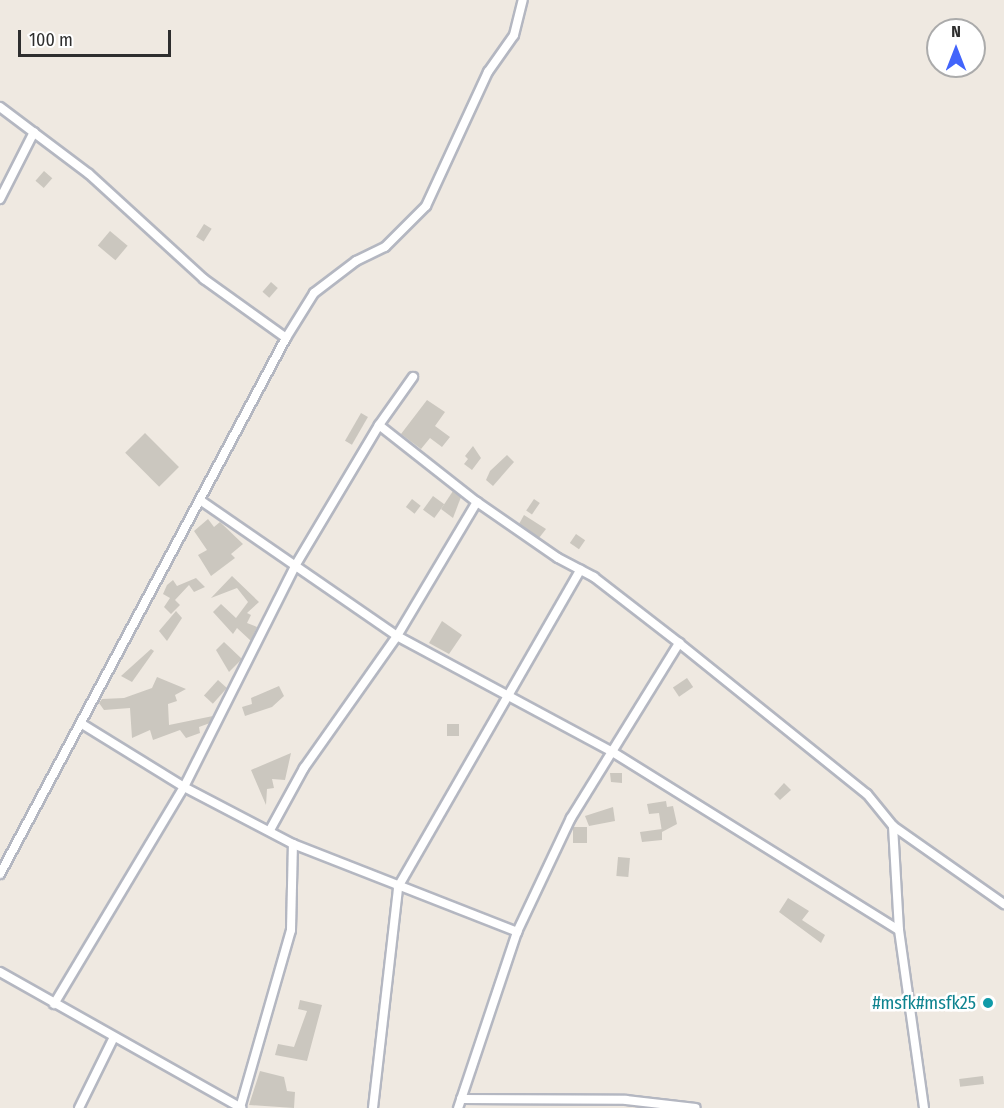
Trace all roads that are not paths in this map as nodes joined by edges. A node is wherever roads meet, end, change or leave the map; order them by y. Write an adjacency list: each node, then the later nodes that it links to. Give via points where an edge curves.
1 (522, 0): 5 (street, via 514,35 488,72 426,206 385,248 356,261 314,293)
2 (0, 107): 3 (street)
3 (34, 132): 4 (street); 5 (street, via 89,174 204,279)
4 (0, 199)
5 (286, 338): 8 (street)
6 (413, 377): 7 (street)
7 (379, 426): 9 (street); 10 (street)
8 (200, 500): 10 (street); 15 (street)
9 (477, 502): 11 (street); 12 (street)
10 (295, 566): 12 (street); 17 (street)
11 (580, 570): 13 (street); 14 (street)
12 (397, 636): 14 (street); 19 (street, via 304,768)
13 (679, 643): 16 (street); 18 (street, via 867,794)
14 (509, 695): 16 (street); 22 (street)
15 (82, 724): 17 (street); 21 (street)
16 (611, 751): 24 (street); 25 (street, via 571,818)
17 (184, 787): 19 (street); 27 (street)
18 (893, 826): 23 (street); 24 (street)
19 (270, 830): 20 (street)
20 (293, 844): 22 (street); 32 (street, via 291,930)
21 (0, 874)
22 (398, 887): 25 (street); 33 (street)
23 (1004, 904)
24 (899, 930): 36 (street)
25 (517, 932): 29 (street)
26 (0, 972): 27 (street)
27 (54, 1004): 28 (street)
28 (113, 1039): 31 (street); 32 (street)
29 (461, 1099): 30 (street); 34 (street)
30 (626, 1104): 35 (street)
31 (79, 1108)
32 (241, 1108)
33 (373, 1108)
34 (458, 1108)
35 (696, 1108)
36 (924, 1108)

